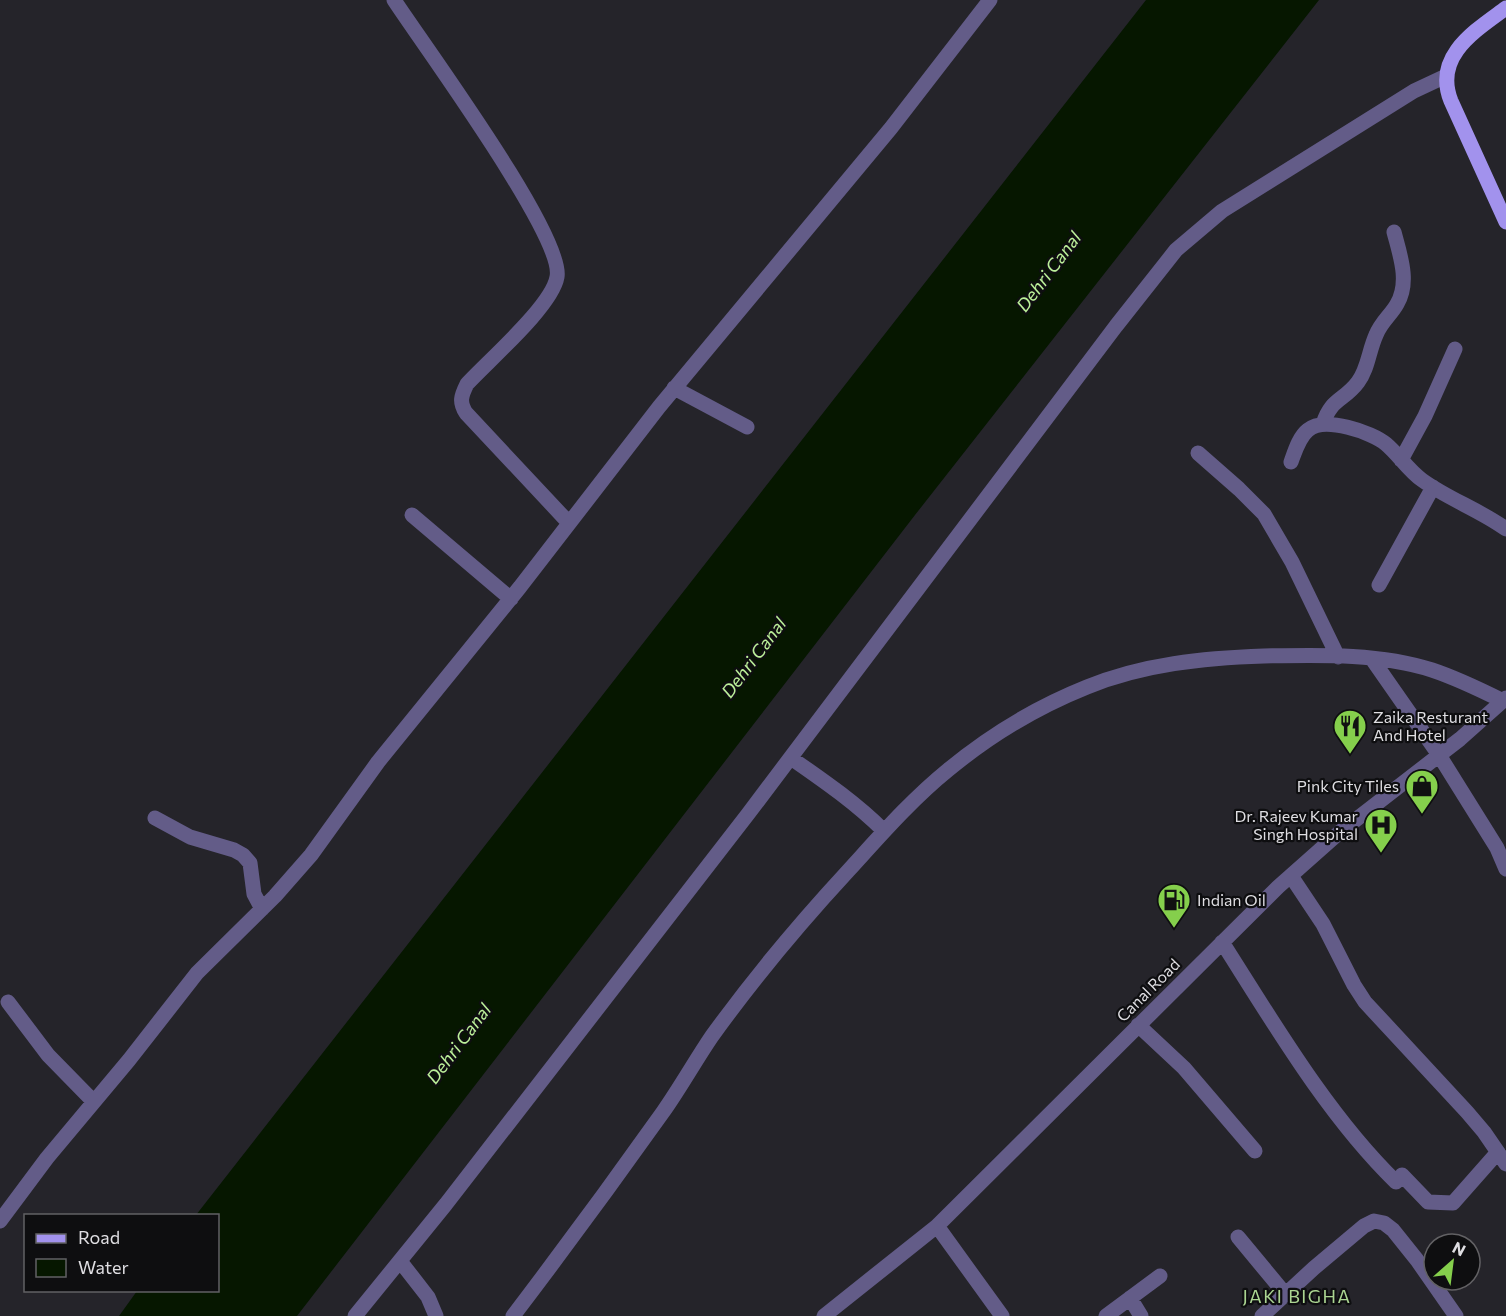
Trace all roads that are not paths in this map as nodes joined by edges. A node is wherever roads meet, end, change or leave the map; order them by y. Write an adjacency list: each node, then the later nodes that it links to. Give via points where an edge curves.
1 (394, 0): 16 (street, via 494,147 528,203 557,263 558,276 543,304 467,384 461,406)
2 (990, 0): 8 (street, via 891,128)
3 (1506, 8): 4 (main road, via 1456,51)
4 (1446, 76): 5 (main road, via 1446,88); 24 (street, via 1222,211 1176,250)
5 (1506, 222)
6 (1394, 232): 9 (street, via 1403,267 1400,297 1378,329 1361,379 1331,404)
7 (1455, 349): 12 (street)
8 (674, 388): 10 (street); 16 (street)
9 (1323, 424): 12 (street, via 1373,435); 13 (street, via 1306,431)
10 (747, 427)
11 (1198, 453): 20 (street, via 1264,514)
12 (1401, 460): 14 (street)
13 (1290, 462)
14 (1433, 487): 17 (street); 18 (street)
15 (412, 515): 19 (street)
16 (569, 523): 19 (street)
17 (1506, 529)
18 (1379, 585)
19 (511, 599): 29 (street, via 378,762 311,855)
20 (1338, 657): 21 (street); 26 (street, via 1299,655 1191,661 1139,670 1087,687 991,738 948,769)
21 (1372, 659): 22 (street, via 1429,669); 23 (street)
22 (1504, 700): 23 (street, Canal Road)
23 (1439, 756): 27 (street); 28 (street, Canal Road, via 1340,832)
24 (791, 758): 26 (street, via 863,810); 39 (street)
25 (155, 818): 29 (street, via 190,837 243,855 250,863 254,894)
26 (884, 831): 46 (street, via 783,943 711,1038 609,1189)
27 (1506, 869)
28 (1291, 876): 30 (street, Canal Road); 35 (street, via 1323,924 1365,1002 1467,1112)
29 (262, 909): 33 (street, via 197,973)
30 (1222, 942): 32 (street, Canal Road); 35 (street, via 1305,1069 1360,1143 1428,1202 1453,1203)
31 (8, 1002): 33 (street, via 48,1055)
32 (1138, 1026): 34 (street, via 1184,1068); 37 (street, Canal Road)
33 (94, 1102): 36 (street)
34 (1255, 1151)
35 (1502, 1158)
36 (0, 1221)
37 (937, 1227): 47 (street, Canal Road); 48 (street)
38 (1238, 1237): 41 (street)
39 (400, 1261): 44 (street); 45 (street, via 428,1297)
40 (1160, 1276): 42 (street)
41 (1286, 1295): 43 (street); 51 (street, via 1374,1221 1393,1230)
42 (1130, 1298): 49 (street); 50 (street)
43 (1273, 1313)
44 (355, 1316)
45 (436, 1316)
46 (513, 1316)
47 (824, 1316)
48 (1002, 1316)
49 (1106, 1316)
50 (1141, 1316)
51 (1456, 1316)

